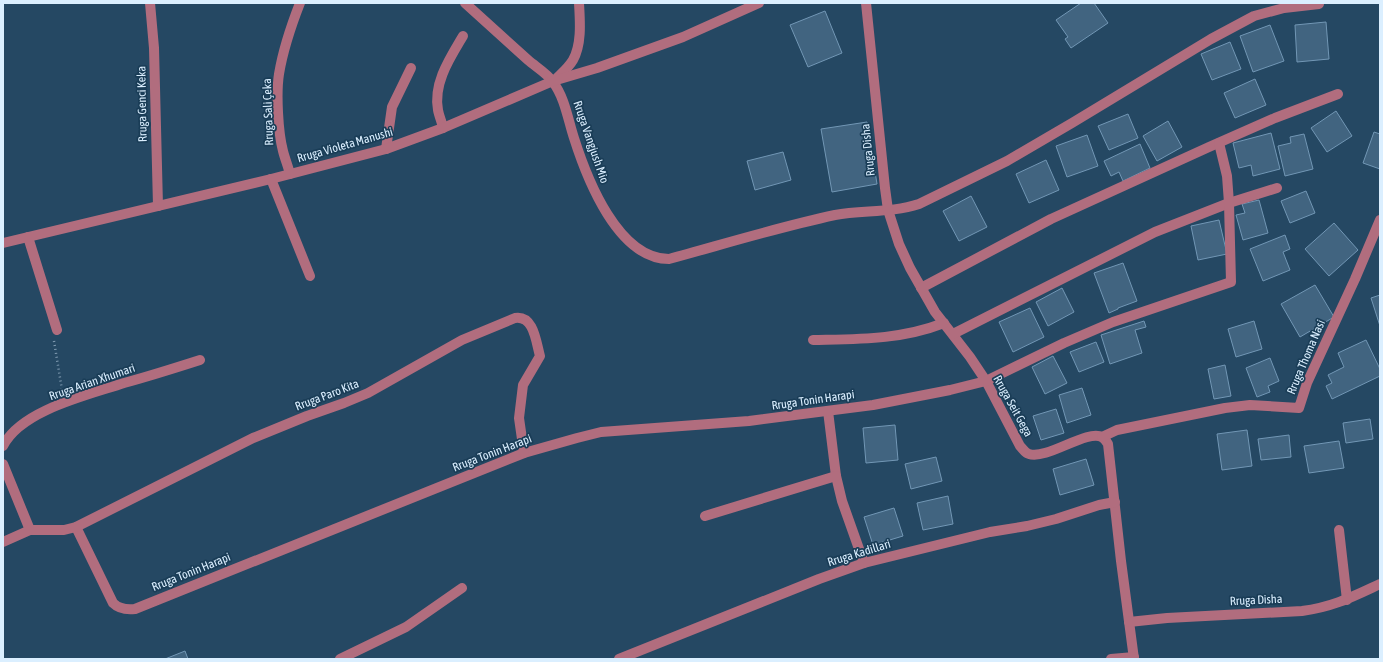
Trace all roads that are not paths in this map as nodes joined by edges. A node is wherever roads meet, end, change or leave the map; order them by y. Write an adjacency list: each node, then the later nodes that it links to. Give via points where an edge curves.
1 (150, 3): 19 (street, Rruga Genci Keka, via 154,48)
2 (300, 3): 15 (street, Rruga Sali Çeka, via 279,74 278,86 279,128 282,150)
3 (465, 3): 10 (street, Rruga Vangjush Mio)
4 (579, 3): 10 (street, via 580,21 573,60)
5 (759, 3): 10 (street, Rruga Violeta Manushi, via 683,37)
6 (866, 3): 20 (street, Rruga Disha)
7 (1319, 4): 20 (street, Rruga Vangjush Mio, via 1284,8 1254,16 1007,161 919,204)
8 (463, 36): 12 (street, via 444,70 438,95 438,110)
9 (411, 68): 14 (street, via 392,107)
10 (553, 81): 12 (street, Rruga Violeta Manushi); 20 (street, Rruga Vangjush Mio, via 563,102 593,190 619,231 636,249 649,256 669,259 806,222 849,213)
11 (1338, 94): 13 (street)
12 (443, 128): 14 (street, Rruga Violeta Manushi)
13 (1219, 143): 18 (street); 25 (street, via 1051,219)
14 (386, 149): 15 (street, Rruga Violeta Manushi)
15 (290, 174): 16 (street, Rruga Violeta Manushi)
16 (271, 179): 19 (street, Rruga Violeta Manushi); 24 (street)
17 (1276, 188): 18 (street)
18 (1230, 203): 28 (street, via 1155,232); 31 (street, Rruga Tonin Harapi, via 1231,282 1113,322)
19 (158, 206): 22 (street, Rruga Violeta Manushi)
20 (888, 210): 25 (street, Rruga Disha, via 899,244)
21 (1380, 220): 33 (street, Rruga Thoma Nasi, via 1298,408 1250,405 1225,408 1117,430)
22 (28, 237): 23 (street, Rruga Violeta Manushi); 27 (street)
23 (3, 241)
24 (310, 276)
25 (921, 288): 26 (street, Rruga Seit Gega)
26 (944, 323): 28 (street, Rruga Seit Gega); 29 (street, via 928,329 874,339)
27 (57, 330)
28 (953, 334): 31 (street, Rruga Seit Gega)
29 (813, 340)
30 (200, 360): 34 (street, Rruga Arian Xhumari, via 64,402 14,431)
31 (986, 381): 32 (street, Rruga Tonin Harapi, via 950,390); 33 (street, Rruga Seit Gega, via 1020,446 1030,455 1042,454 1092,437)
32 (828, 411): 35 (street, Rruga Tonin Harapi, via 750,421 601,432); 37 (street)
33 (1102, 437): 38 (street, via 1110,450)
34 (3, 446)
35 (524, 453): 40 (street, Rruga Tonin Harapi, via 129,610 117,607 113,603); 40 (street, Rruga Paro Kita, via 519,418 523,385 540,356 531,324 519,317 462,340 368,393 253,438)
36 (3, 464): 41 (street)
37 (836, 476): 39 (street); 44 (street)
38 (1115, 502): 44 (street, Rruga Kadillari, via 1056,519 990,532); 48 (street)
39 (705, 516)
40 (76, 526): 41 (street, Rruga Paro Kita, via 64,530)
41 (30, 530): 43 (street, Rruga Paro Kita)
42 (1339, 530): 47 (street)
43 (3, 542)
44 (864, 563): 51 (street, Rruga Kadillari)
45 (1380, 584): 47 (street, Rruga Disha)
46 (462, 588): 50 (street, via 406,627)
47 (1347, 600): 48 (street, Rruga Disha, via 1302,611)
48 (1129, 622): 49 (street)
49 (1134, 658): 52 (street)
50 (340, 659)
51 (619, 659)
52 (1111, 659)

